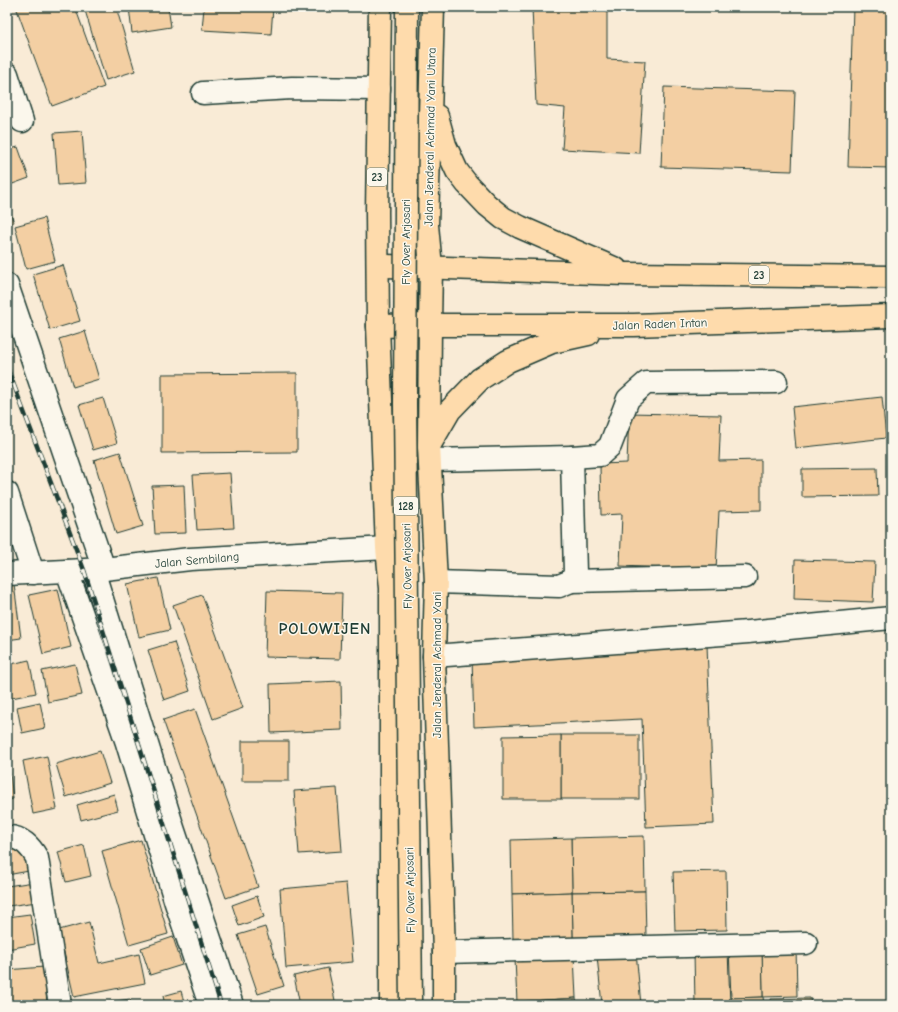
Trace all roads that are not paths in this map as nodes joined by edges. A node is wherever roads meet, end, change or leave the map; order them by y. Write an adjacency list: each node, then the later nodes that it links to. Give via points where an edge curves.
1 (380, 7): 5 (main road, 23)
2 (407, 7): 39 (main road, Fly Over Arjosari / 128, bridge, via 405,404)
3 (433, 7): 6 (main road, Jalan Jenderal Achmad Yani Utara)
4 (7, 74): 8 (street)
5 (379, 89): 7 (street, via 292,88); 9 (main road, 23)
6 (431, 93): 10 (main road, Jalan Jenderal Achmad Yani Utara, via 427,225); 11 (main road, via 450,157 457,171 487,205 520,228)
7 (203, 94)
8 (22, 121)
9 (378, 266): 10 (main road, 23); 17 (main road, 23)
10 (431, 268): 11 (main road, 23); 15 (main road, Jalan Jenderal Achmad Yani Utara)
11 (626, 274): 12 (main road, 23)
12 (891, 277)
13 (7, 285): 23 (street)
14 (891, 316): 16 (main road, Jalan Raden Intan)
15 (430, 325): 16 (main road, Jalan Raden Intan); 17 (main road, Jalan Raden Intan); 19 (main road, Jalan Jenderal Achmad Yani)
16 (634, 325): 19 (main road, via 552,342 508,361 480,379 450,410)
17 (378, 326): 22 (main road, 128)
18 (776, 382): 20 (street, via 646,383 628,399 610,446 600,455)
19 (430, 453): 20 (street); 29 (main road, Jalan Jenderal Achmad Yani / 128)
20 (572, 457): 28 (street, via 574,573)
21 (7, 493): 25 (street)
22 (387, 548): 23 (street, Jalan Sembilang, via 190,559); 38 (main road, 128, via 391,588)
23 (98, 569): 24 (street, Jalan Sembilang); 37 (street, via 173,828)
24 (67, 571): 25 (street, Jalan Sembilang); 36 (street, via 127,743)
25 (33, 573): 26 (street, Jalan Sembilang)
26 (7, 574)
27 (745, 577): 28 (street)
28 (571, 580): 29 (street, via 559,586)
29 (436, 582): 31 (main road, Jalan Jenderal Achmad Yani / 128)
30 (891, 618): 31 (street, via 748,632)
31 (434, 656): 34 (main road, Jalan Jenderal Achmad Yani / 128)
32 (7, 837): 35 (street, via 12,836 27,844 37,858)
33 (806, 943): 34 (street)
34 (444, 952): 40 (main road, Jalan Jenderal Achmad Yani / 128)
35 (60, 1005)
36 (210, 1005)
37 (232, 1005)
38 (391, 1005)
39 (411, 1005)
40 (444, 1005)

